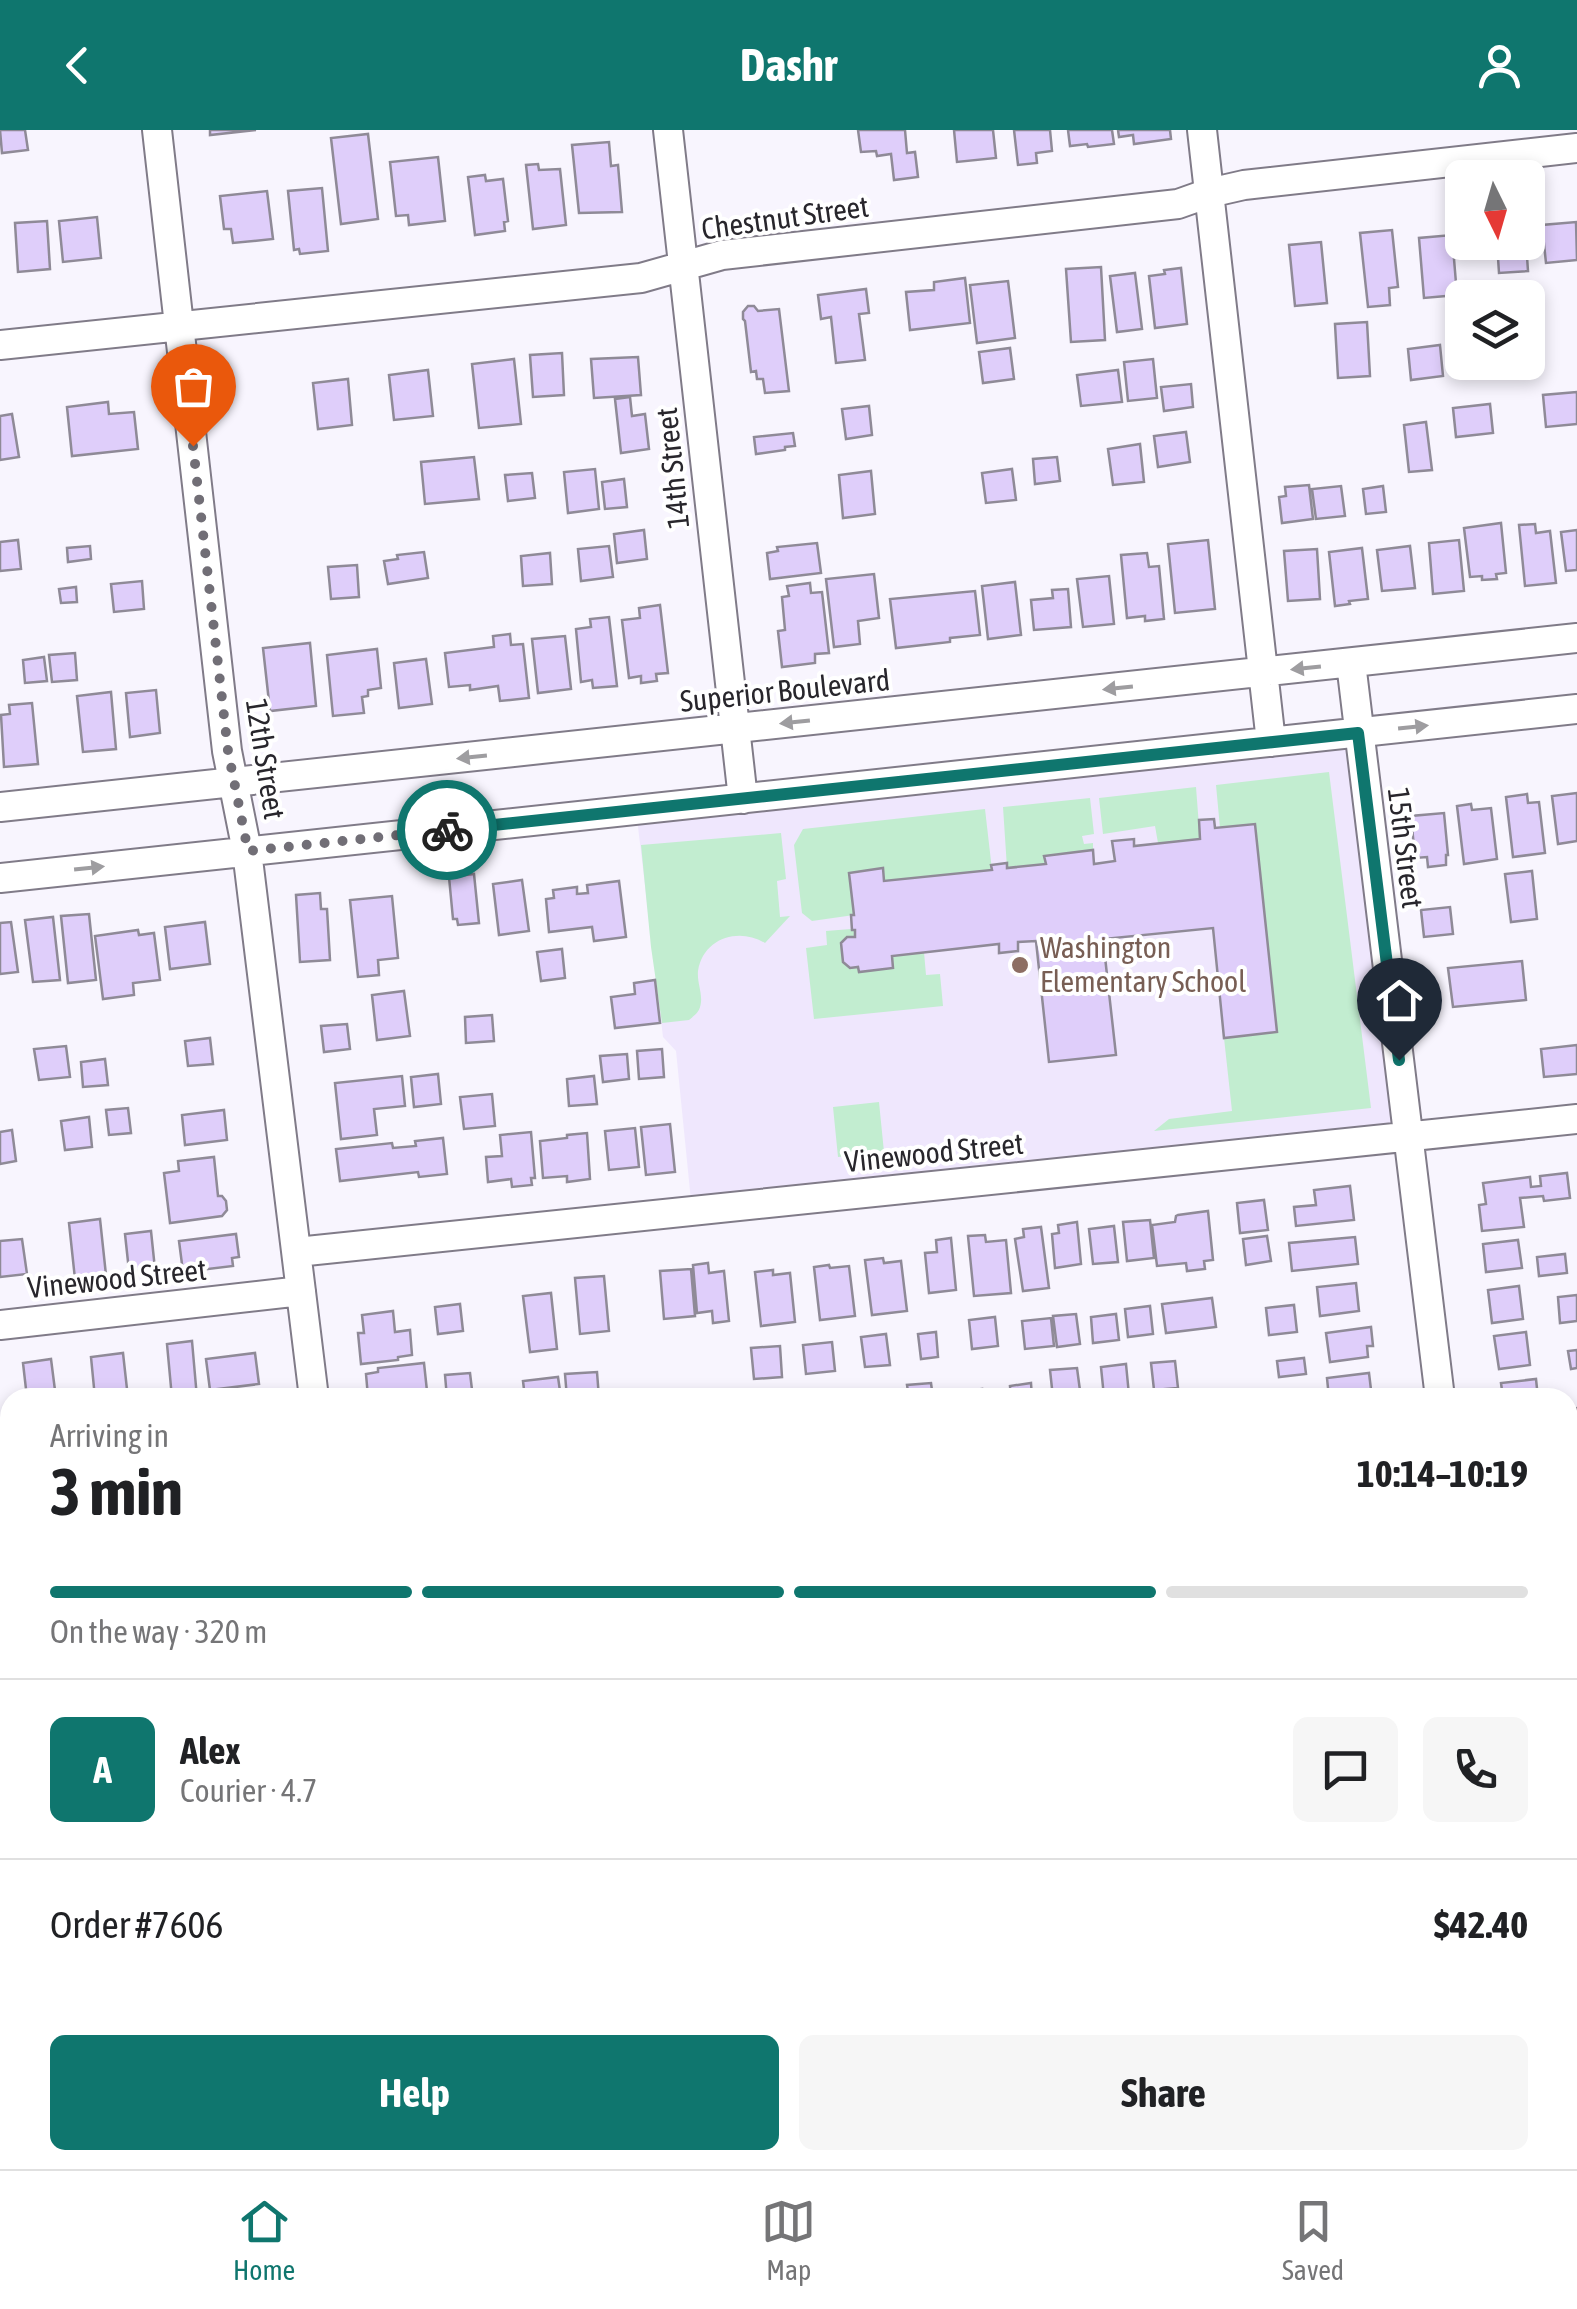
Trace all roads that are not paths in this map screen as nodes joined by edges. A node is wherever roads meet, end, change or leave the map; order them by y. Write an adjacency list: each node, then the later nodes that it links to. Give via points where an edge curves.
1 (158, 130): 7 (street, 12th Street)
2 (668, 130): 6 (street, 14th Street)
3 (1202, 130): 5 (street)
4 (1577, 148): 5 (street, Chestnut Street)
5 (1209, 193): 6 (street, Chestnut Street, via 1178,204 722,256); 11 (street)
6 (683, 266): 7 (street, Chestnut Street, via 641,278); 13 (street, 14th Street)
7 (179, 326): 8 (street, Chestnut Street); 16 (street, 12th Street)
8 (0, 345)
9 (1577, 638): 10 (street, Superior Boulevard)
10 (1351, 663): 11 (street, Superior Boulevard, one-way to 11); 14 (street, 15th Street)
11 (1264, 672): 13 (street, Superior Boulevard, one-way to 13); 15 (street)
12 (1577, 709): 14 (street, one-way to 12)
13 (736, 729): 16 (street, Superior Boulevard, one-way to 16); 17 (street, 14th Street)
14 (1358, 733): 15 (street); 22 (street, 15th Street)
15 (1271, 742): 17 (street)
16 (233, 782): 18 (street, Superior Boulevard); 19 (street, 12th Street)
17 (743, 799): 19 (street)
18 (0, 807)
19 (248, 851): 20 (street, one-way to 19); 23 (street, 12th Street)
20 (0, 878)
21 (1577, 1118): 22 (street, Vinewood Street)
22 (1408, 1136): 23 (street, Vinewood Street); 27 (street, 15th Street)
23 (297, 1252): 24 (street, 12th Street)
24 (302, 1291): 25 (street, Vinewood Street); 26 (street, 12th Street)
25 (0, 1325)
26 (313, 1388)
27 (1439, 1388)

